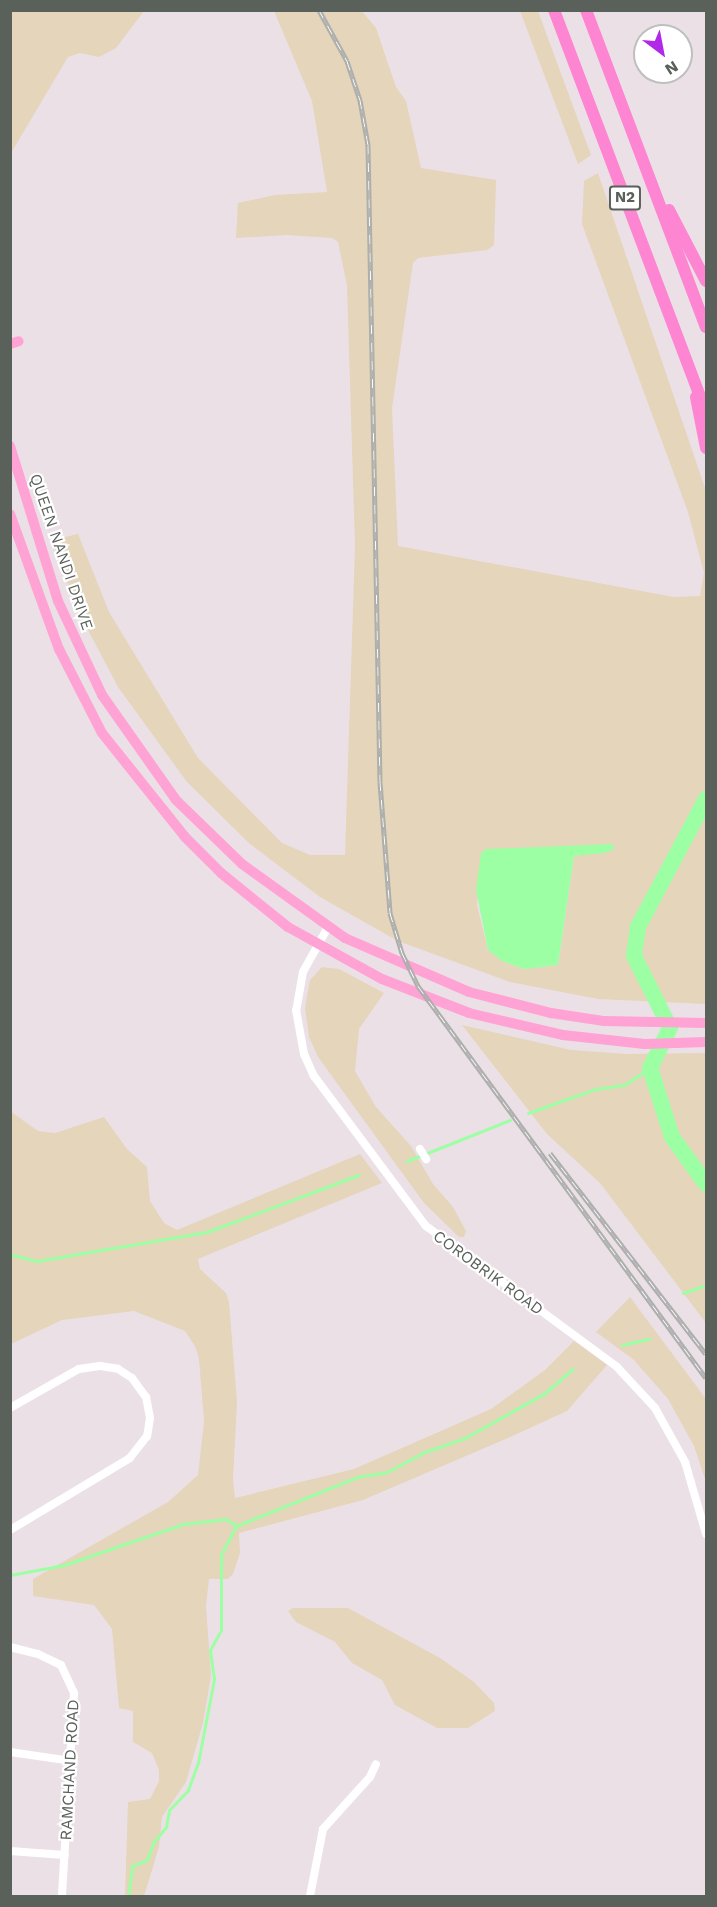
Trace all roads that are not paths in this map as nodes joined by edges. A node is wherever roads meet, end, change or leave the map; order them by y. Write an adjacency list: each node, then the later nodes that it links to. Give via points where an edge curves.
1 (554, 10): 6 (highway, N2)
2 (586, 10): 3 (highway, N2)
3 (645, 164): 4 (highway); 5 (highway, N2)
4 (706, 281)
5 (706, 327)
6 (695, 385): 7 (highway, N2); 9 (highway, via 698,423)
7 (706, 413)
8 (10, 446): 11 (main road, QUEEN NANDI DRIVE, via 58,601 97,686 123,729 176,800 209,834 259,878)
9 (706, 448)
10 (10, 514): 12 (main road, via 58,649 81,699 124,765 154,803 221,873)
11 (328, 927): 12 (street, COROBRIK ROAD); 13 (main road, QUEEN NANDI DRIVE, via 436,981 501,1002 604,1021)
12 (317, 946): 14 (main road, via 426,997 517,1026 634,1043); 19 (street, COROBRIK ROAD, via 303,972 296,1010 298,1032 314,1076 426,1226 617,1367 655,1408 685,1462)
13 (706, 1023)
14 (706, 1042)
15 (420, 1149): 16 (street)
16 (426, 1159)
17 (10, 1408): 18 (street, via 79,1370 109,1366 124,1372 140,1387 149,1407 150,1424 143,1444 130,1458)
18 (10, 1530)
19 (706, 1534)
20 (10, 1647): 22 (street, RAMCHAND ROAD, via 51,1659 67,1672 75,1702)
21 (10, 1752): 22 (street)
22 (72, 1761): 25 (street, RAMCHAND ROAD)
23 (376, 1764): 27 (street, via 370,1777 322,1829)
24 (10, 1851): 25 (street)
25 (65, 1855): 26 (street, RAMCHAND ROAD)
26 (62, 1896)
27 (310, 1896)

